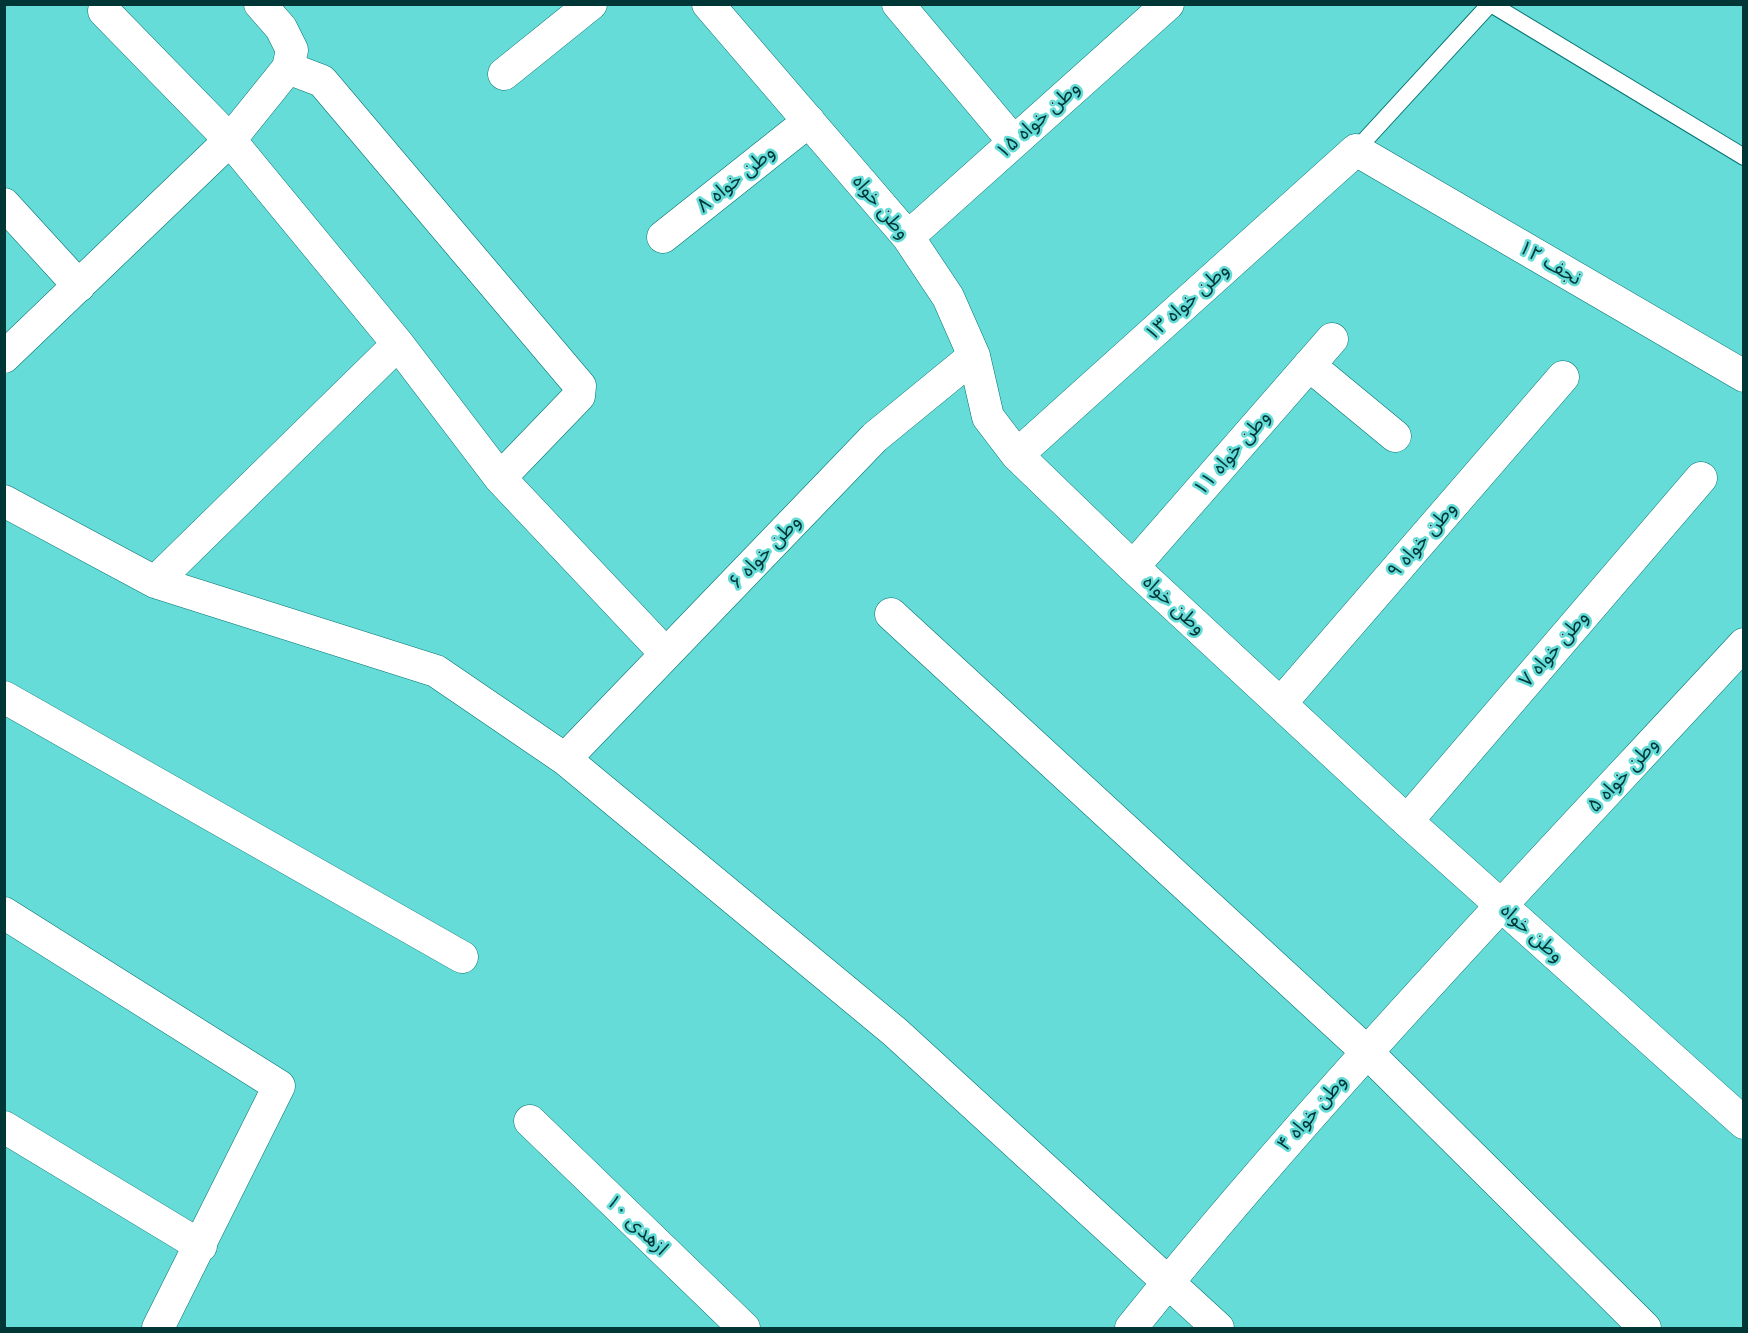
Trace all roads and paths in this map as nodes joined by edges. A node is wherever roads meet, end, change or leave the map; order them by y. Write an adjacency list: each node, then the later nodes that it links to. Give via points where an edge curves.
1 (260, 4): 8 (street, via 281,28 292,50)
2 (591, 4): 9 (street)
3 (708, 4): 10 (street, وطن خواه)
4 (898, 4): 12 (street)
5 (1168, 4): 12 (street, وطن خواه ۱۵)
6 (1490, 4): 13 (lane); 14 (lane)
7 (104, 11): 11 (street)
8 (288, 68): 11 (street); 28 (street, via 322,81 580,386 579,396)
9 (504, 74)
10 (808, 121): 16 (street, وطن خواه ۸); 17 (street, وطن خواه)
11 (230, 140): 18 (street); 20 (street)
12 (1013, 141): 17 (street, وطن خواه ۱۵)
13 (1356, 150): 24 (street, نجف ۱۲); 27 (street, وطن خواه ۱۳)
14 (1743, 157)
15 (4, 204): 18 (street)
16 (663, 237)
17 (908, 237): 21 (street, وطن خواه, via 948,297)
18 (79, 286): 22 (street)
19 (1332, 339): 23 (street, وطن خواه ۱۱)
20 (398, 344): 28 (street); 32 (street)
21 (974, 356): 27 (street, وطن خواه, via 988,417); 35 (street, وطن خواه ۶, via 875,437)
22 (4, 357)
23 (1309, 365): 26 (street); 31 (street, وطن خواه ۱۱)
24 (1743, 376)
25 (1563, 377): 37 (street, وطن خواه ۹)
26 (1395, 436)
27 (1017, 454): 31 (street, وطن خواه)
28 (500, 478): 35 (street)
29 (1701, 478): 39 (street, وطن خواه ۷)
30 (4, 501): 32 (street)
31 (1133, 567): 37 (street, وطن خواه)
32 (154, 582): 38 (street, via 436,671)
33 (891, 614): 43 (street)
34 (1743, 644): 40 (street, وطن خواه ۵)
35 (666, 654): 38 (street, وطن خواه ۶)
36 (4, 697): 42 (street)
37 (1281, 703): 39 (street, وطن خواه)
38 (565, 759): 48 (street, via 895,1032)
39 (1407, 820): 40 (street, وطن خواه)
40 (1502, 905): 43 (street, وطن خواه ۴); 45 (street, وطن خواه)
41 (4, 913): 47 (street, via 279,1086)
42 (462, 957)
43 (1366, 1051): 48 (street, وطن خواه ۴); 53 (street)
44 (530, 1121): 50 (street, ازهدی ۱۰)
45 (1743, 1123)
46 (4, 1127): 47 (street)
47 (201, 1246): 49 (street)
48 (1168, 1282): 51 (street, وطن خواه ۴); 52 (street)
49 (158, 1329)
50 (744, 1329)
51 (1131, 1329)
52 (1218, 1329)
53 (1645, 1329)

